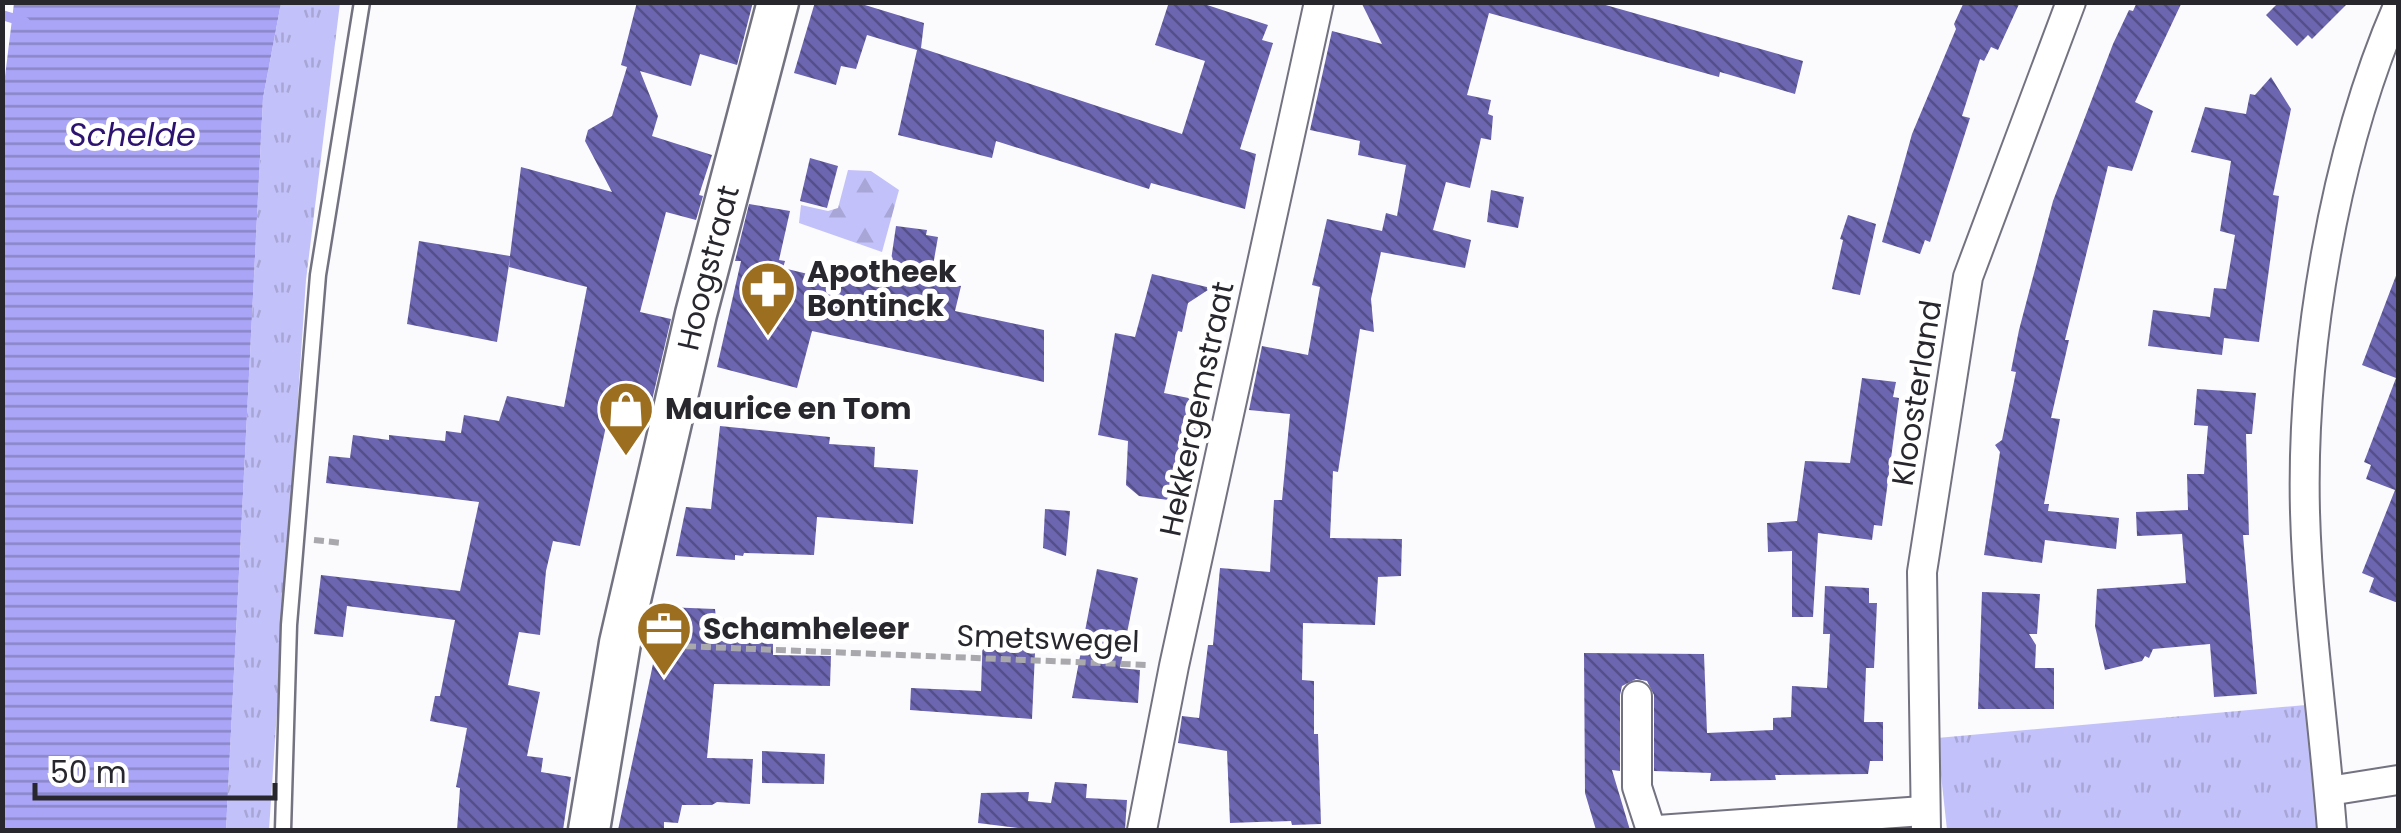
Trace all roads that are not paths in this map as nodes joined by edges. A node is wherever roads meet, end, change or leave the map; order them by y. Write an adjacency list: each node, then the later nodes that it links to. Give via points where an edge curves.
1 (362, 2): 10 (lane, via 318,275 289,625)
2 (778, 2): 11 (main road, Hoogstraat, via 696,314 620,644)
3 (1319, 2): 12 (street, Hekkergemstraat)
4 (2071, 2): 9 (street, Kloosterland, via 1968,277 1922,572)
5 (2398, 6): 8 (street, via 2350,137 2310,380 2305,509)
6 (1637, 696): 13 (street, Kloosterland, via 1637,787)
7 (2398, 780): 8 (street)
8 (2329, 791): 14 (street)
9 (1925, 821): 13 (street, Kloosterland)
10 (283, 830)
11 (589, 830)
12 (1142, 830)
13 (1654, 830)
14 (2332, 830)

